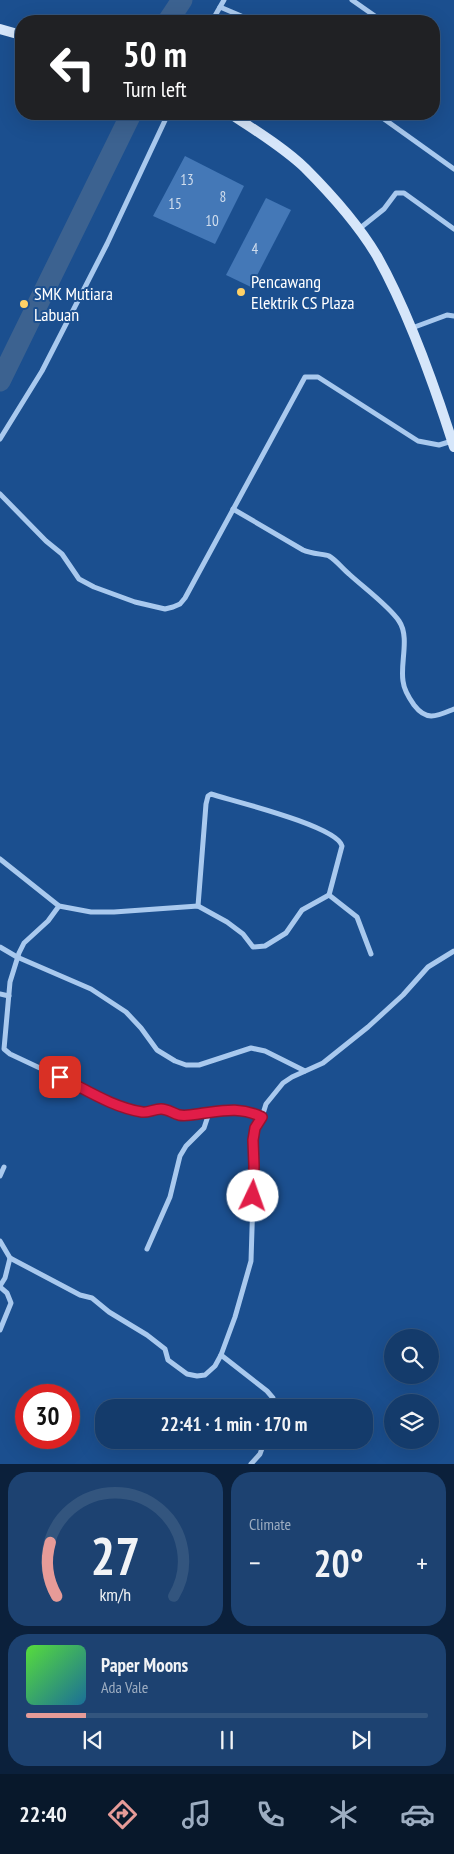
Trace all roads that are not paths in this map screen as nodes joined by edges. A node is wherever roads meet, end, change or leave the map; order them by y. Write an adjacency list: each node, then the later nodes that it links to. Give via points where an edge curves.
1 (224, 0): 3 (street)
2 (352, 0): 6 (street)
3 (220, 7): 4 (street); 5 (street)
4 (215, 15)
5 (239, 15)
6 (373, 15)
7 (0, 29): 8 (main road)
8 (15, 34)
9 (165, 120): 17 (street, via 111,236 46,362)
10 (240, 120): 13 (main road, via 304,167)
11 (385, 120): 12 (street)
12 (454, 169)
13 (358, 229): 14 (street, via 396,194 404,193); 16 (main road, via 391,282)
14 (454, 229)
15 (454, 316): 16 (street, via 447,315)
16 (411, 328): 18 (main road)
17 (0, 439)
18 (453, 444): 20 (street, via 418,441 318,377 305,378)
19 (0, 494): 20 (street, via 62,554 79,579 115,596 165,609 180,604 185,598)
20 (234, 509): 21 (street, via 303,550 328,555 379,601 402,627 403,682 410,700 421,714 427,716 437,716)
21 (454, 709)
22 (0, 859): 24 (street)
23 (329, 895): 25 (street, via 302,910 286,933 259,948 253,947 227,922); 25 (street, via 342,846 338,838 275,813 211,794 206,804); 28 (street, via 357,917)
24 (60, 906): 25 (street, via 91,912); 29 (street, via 24,943)
25 (198, 906)
26 (0, 947): 29 (street)
27 (454, 951): 32 (street, via 428,967 368,1027 323,1063)
28 (372, 954)
29 (17, 957): 31 (street); 32 (street, via 90,989 126,1012 156,1050 175,1061 199,1065 251,1048 265,1050)
30 (0, 994): 31 (street)
31 (9, 996): 33 (street, via 3,1040 4,1049 10,1054 124,1108 146,1112 170,1110 179,1115)
32 (305, 1071): 34 (street, via 283,1083 266,1104)
33 (209, 1112): 34 (street, via 249,1111); 38 (street, via 204,1128 180,1156 170,1197)
34 (262, 1117): 42 (street, via 255,1128 253,1140 251,1261)
35 (4, 1167): 36 (street)
36 (0, 1176)
37 (0, 1241): 39 (street)
38 (147, 1249)
39 (10, 1258): 40 (street); 42 (street, via 80,1295 92,1298 165,1349 168,1360 187,1374 205,1375 215,1366)
40 (0, 1286): 41 (street, via 11,1303)
41 (0, 1330)
42 (220, 1355): 43 (street, via 268,1391)
43 (272, 1399)
44 (262, 1449): 45 (street)
45 (251, 1464)

